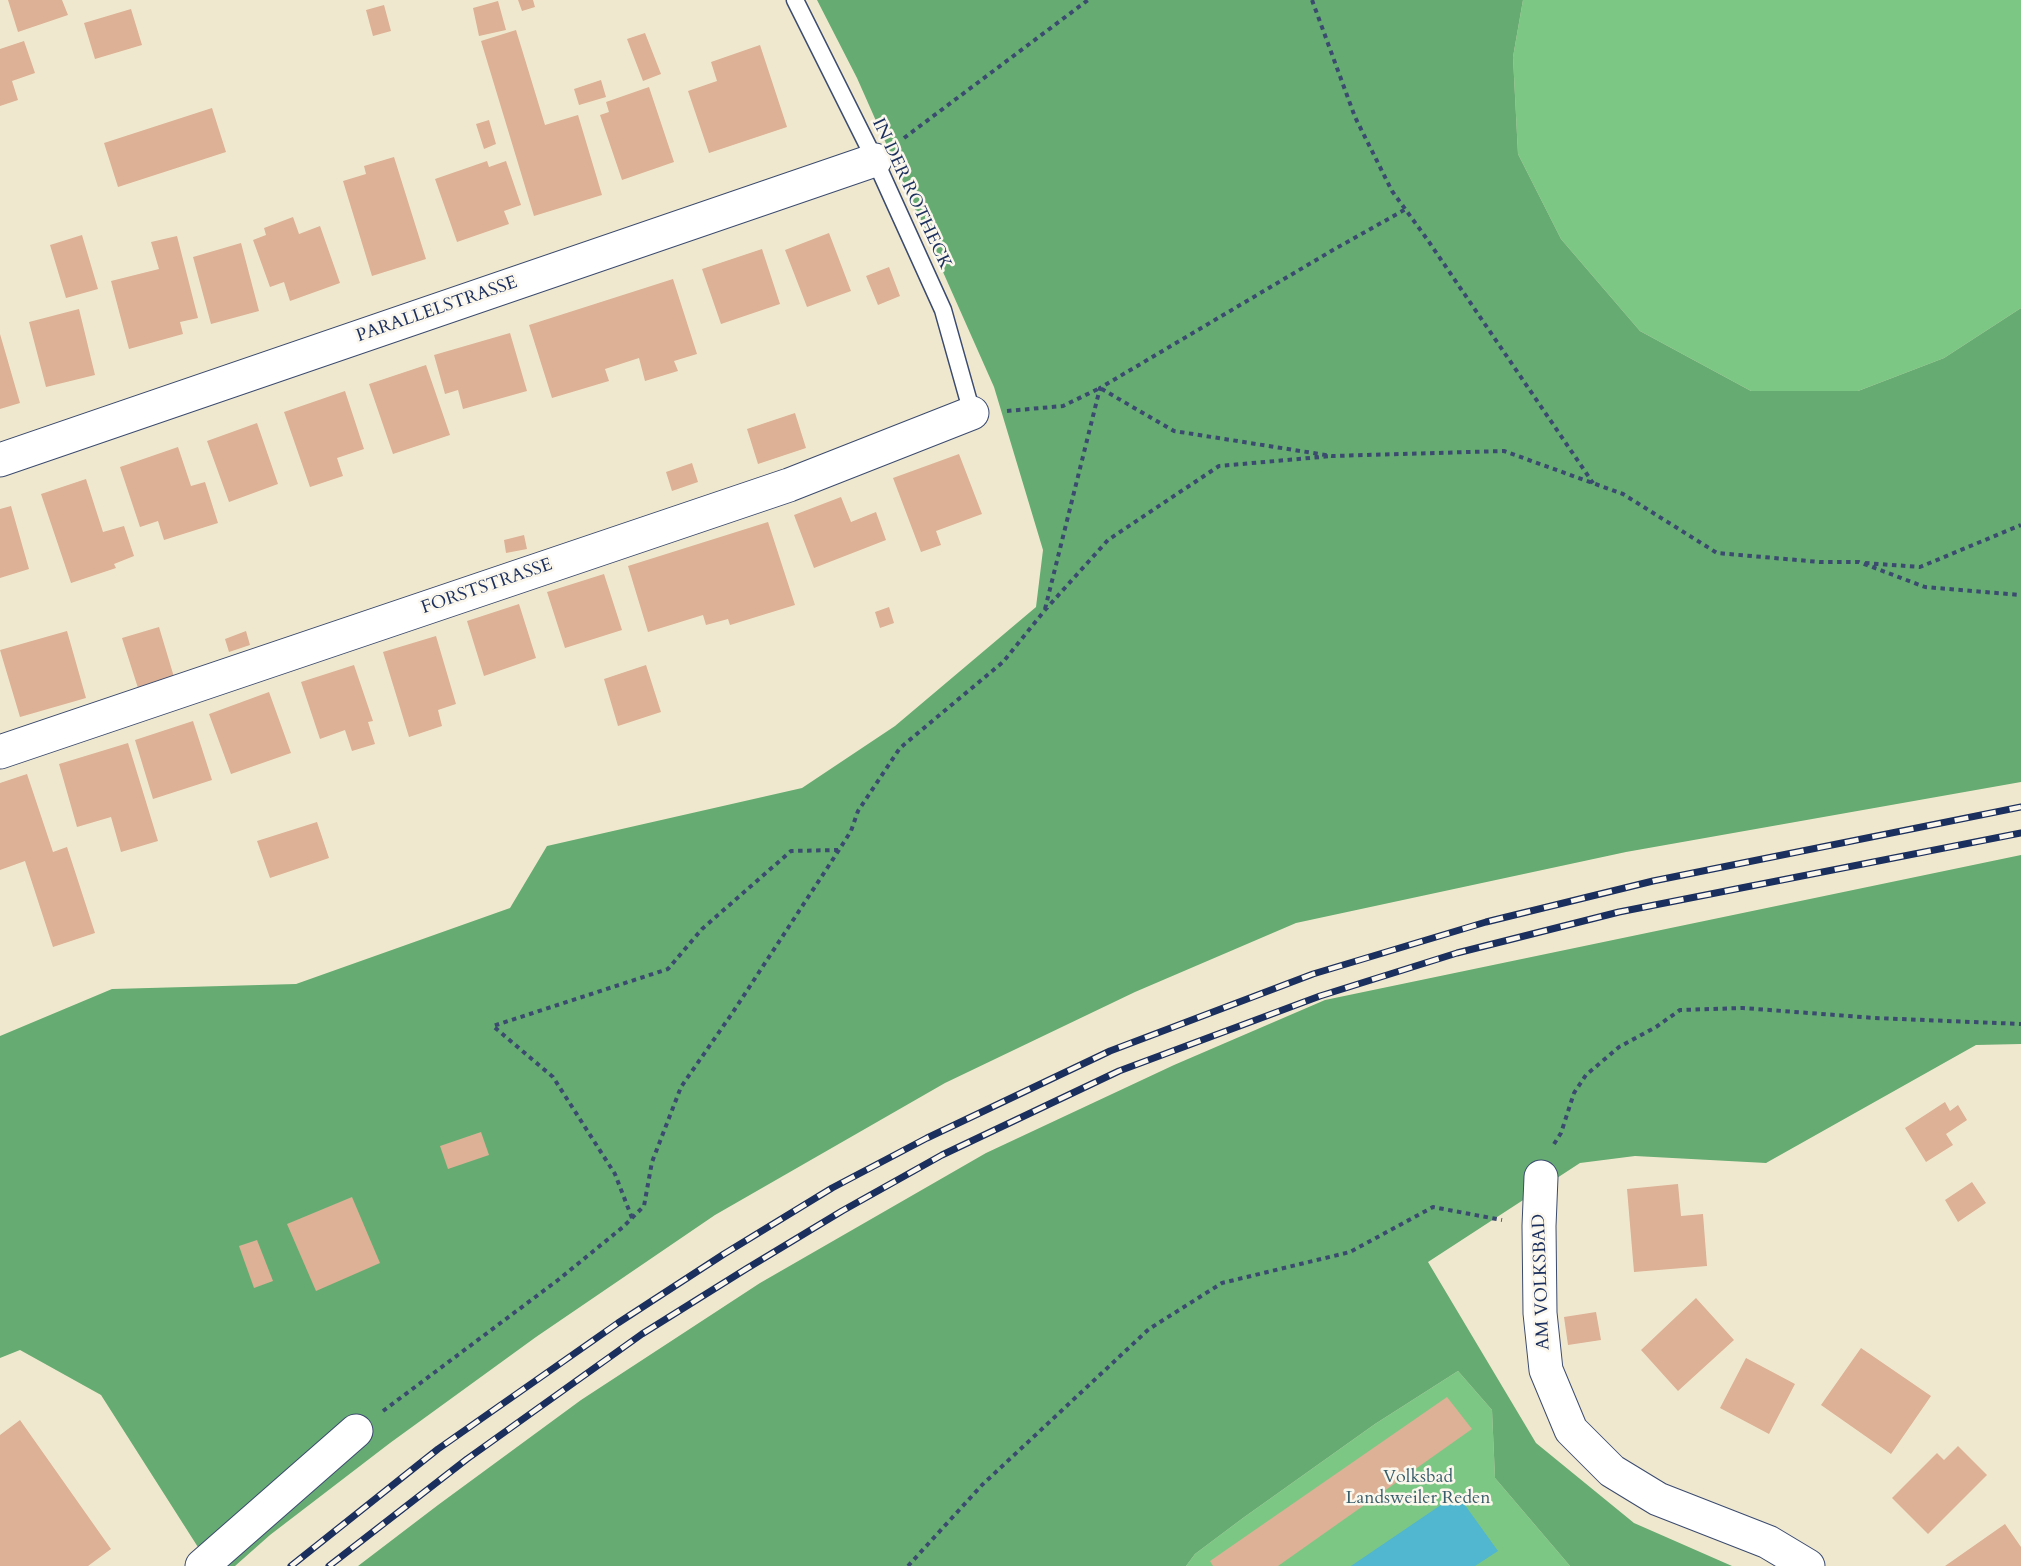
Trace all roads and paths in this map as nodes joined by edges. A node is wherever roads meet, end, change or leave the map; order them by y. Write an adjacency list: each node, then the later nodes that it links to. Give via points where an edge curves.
1 (795, 0): 4 (lane, IN DER ROTHECK)
2 (1088, 0): 4 (path)
3 (1312, 0): 5 (path, via 1355,117 1392,191)
4 (875, 160): 7 (lane, IN DER ROTHECK, via 943,310); 9 (street, PARALLELSTRASSE)
5 (1406, 209): 6 (path); 10 (path)
6 (1100, 388): 7 (path, via 1063,406); 8 (path, via 1174,430); 14 (path)
7 (972, 413): 15 (street, FORSTSTRASSE, via 789,485)
8 (1332, 456): 10 (path, via 1504,451); 14 (path, via 1219,466 1108,540)
9 (0, 460)
10 (1593, 484): 12 (path, via 1623,494 1717,553)
11 (2021, 525): 12 (path, via 1920,567)
12 (1859, 562): 13 (path, via 1925,587)
13 (2021, 595)
14 (1045, 610): 16 (path, via 1003,662 900,748 858,811)
15 (0, 752)
16 (839, 850): 19 (path, via 681,1087 652,1162 644,1206); 19 (path, via 791,851 702,929 668,969 493,1026 553,1077 615,1174)
17 (2021, 1024): 18 (path, via 1743,1008 1680,1010 1619,1047 1586,1076 1574,1093)
18 (1541, 1177): 20 (street, AM VOLKSBAD)
19 (632, 1218): 21 (path, via 558,1280)
20 (1539, 1226): 23 (path, via 1433,1207 1350,1252 1222,1283 1149,1329 982,1485); 24 (street, AM VOLKSBAD, via 1539,1313 1546,1370 1571,1430 1612,1471 1658,1499 1768,1542)
21 (356, 1431): 22 (street)
22 (202, 1566)
23 (908, 1566)
24 (1808, 1566)

